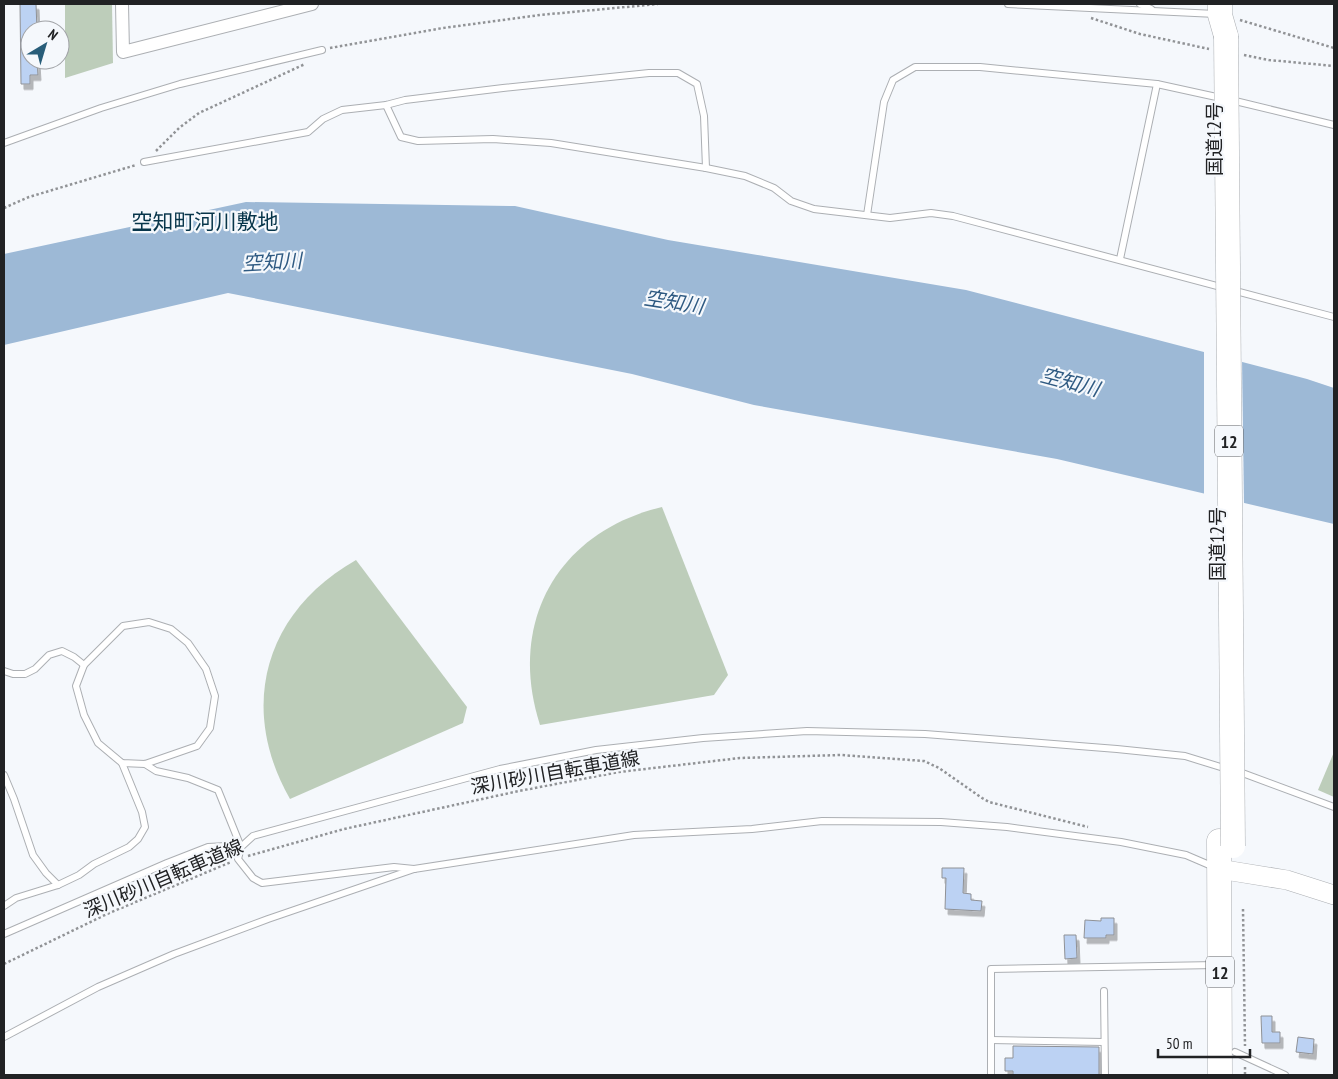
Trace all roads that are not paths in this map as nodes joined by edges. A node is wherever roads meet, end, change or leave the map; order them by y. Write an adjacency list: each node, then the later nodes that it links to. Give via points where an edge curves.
1 (122, 4): 2 (street, via 122,52)
2 (312, 4)
3 (1008, 4): 5 (lane)
4 (1140, 4): 5 (lane)
5 (1155, 11): 6 (lane)
6 (1221, 27): 25 (highway, 国道12号 / 12, bridge)
7 (322, 50): 11 (lane, via 180,84)
8 (1157, 84): 10 (lane); 14 (lane, via 980,67 915,67 893,80 884,102); 15 (lane)
9 (386, 105): 12 (lane, via 342,110 323,119 308,132 287,137); 13 (lane, via 401,137 418,141 493,139 551,143); 13 (lane, via 503,88 678,73 697,84 704,116)
10 (1334, 125)
11 (4, 143)
12 (144, 162)
13 (706, 168): 14 (lane, via 745,176 774,188 791,201 814,209)
14 (867, 215): 15 (lane, via 890,218 931,213 953,216)
15 (1120, 259): 16 (lane)
16 (1334, 317)
17 (84, 664): 18 (lane, via 62,651 49,655 25,674); 19 (lane, via 76,686 84,715 98,743); 20 (lane, via 124,626 149,622 171,629 188,643 206,669 215,696 210,728 197,746)
18 (4, 671)
19 (122, 763): 20 (lane); 26 (lane, via 145,826 129,847)
20 (145, 764): 23 (lane, via 156,771 188,778 218,790)
21 (4, 775): 26 (lane, via 33,855)
22 (1334, 807): 23 (lane, via 1185,756 925,734 807,732 703,738 596,750 510,767 252,836)
23 (240, 847): 24 (lane, via 238,859 253,878 262,883 394,867); 29 (lane, via 208,848)
24 (414, 869): 25 (lane, via 634,835 752,829 822,821 941,822 1007,827 1121,842 1186,855); 32 (lane, via 174,954 98,987)
25 (1226, 870): 27 (main road, via 1287,880); 30 (highway, 国道12号 / 12); 35 (highway, 国道12号 / 12)
26 (58, 885): 28 (lane, via 16,898)
27 (1334, 895)
28 (4, 906)
29 (4, 934)
30 (1220, 964): 33 (lane, via 991,969); 38 (highway, 国道12号 / 12)
31 (1104, 991): 34 (lane)
32 (4, 1037)
33 (991, 1040): 34 (lane); 36 (lane)
34 (1104, 1042): 37 (lane)
35 (1238, 1061): 39 (lane)
36 (991, 1075)
37 (1105, 1075)
38 (1220, 1075)
39 (1285, 1075)

